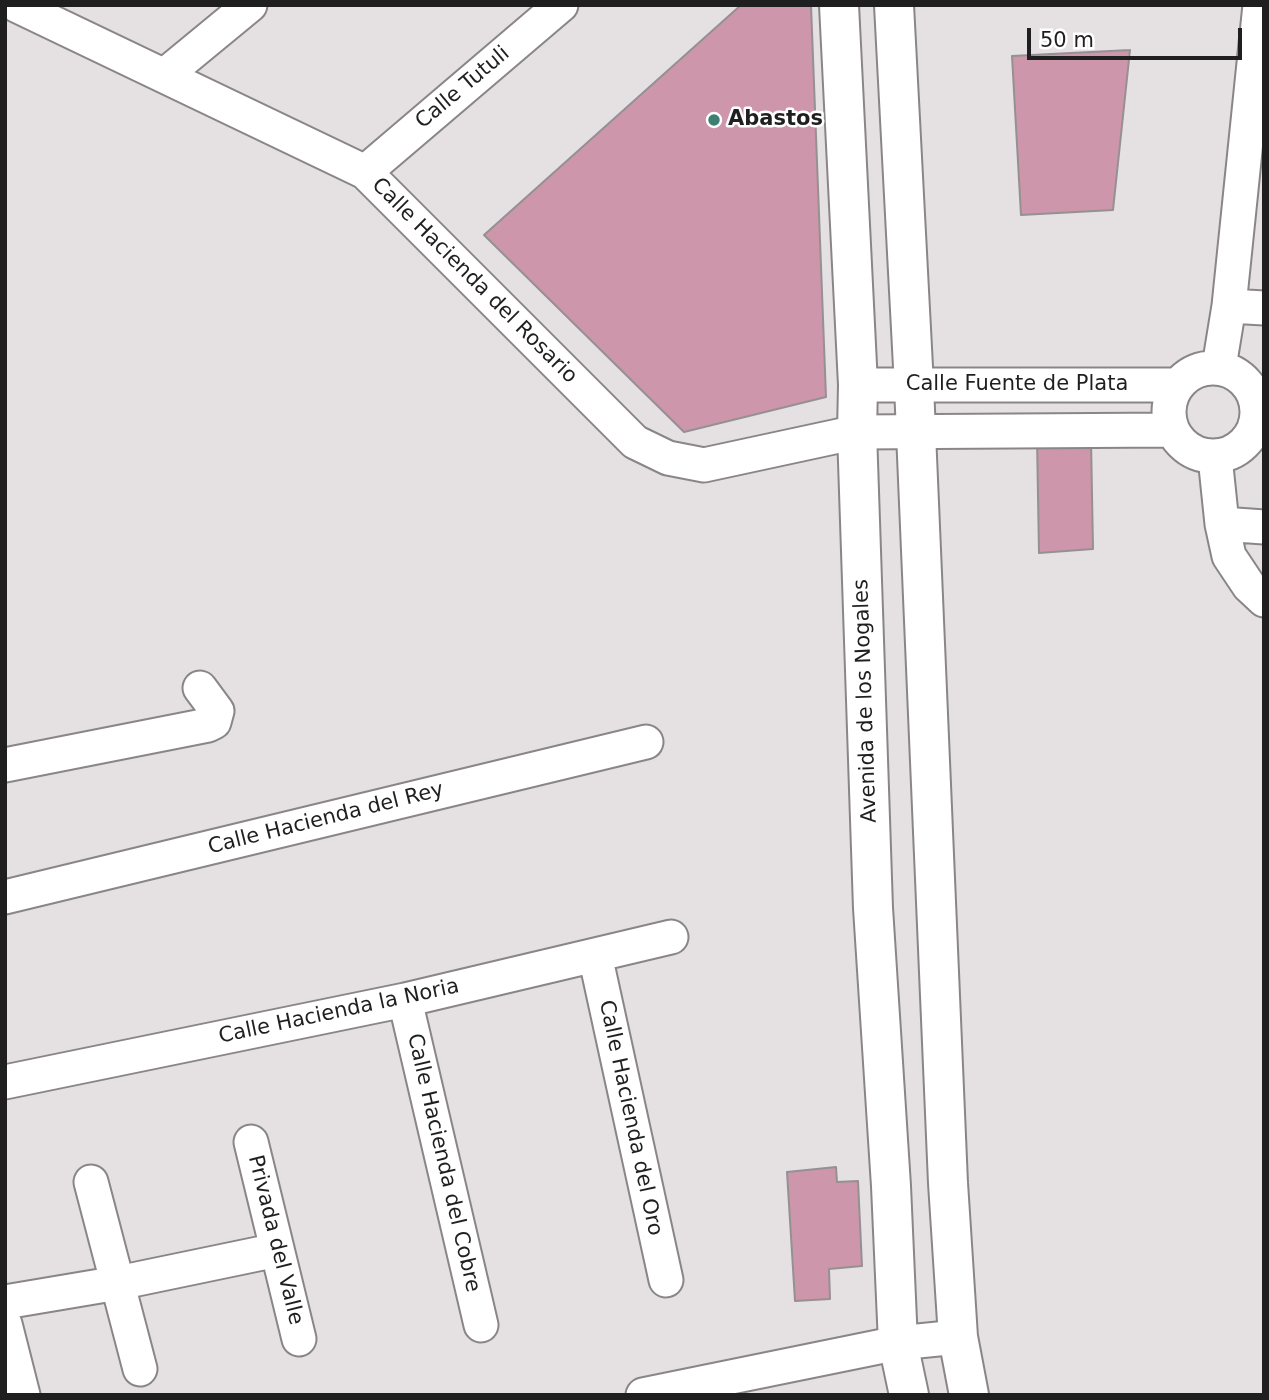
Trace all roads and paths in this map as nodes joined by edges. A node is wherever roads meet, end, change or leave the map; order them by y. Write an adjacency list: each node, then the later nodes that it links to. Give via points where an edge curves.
1 (16, 5): 7 (street, Calle Hacienda del Rosario)
2 (250, 5): 7 (street)
3 (561, 5): 9 (street, Calle Tutuli)
4 (839, 5): 14 (main road, Avenida de los Nogales)
5 (894, 5): 15 (main road)
6 (1260, 5): 8 (street)
7 (164, 75): 9 (street, Calle Hacienda del Rosario)
8 (1257, 88): 10 (street)
9 (365, 172): 17 (street, Calle Hacienda del Rosario, via 635,442 668,458 704,465)
10 (1229, 306): 11 (street); 12 (street)
11 (1264, 308)
12 (1219, 367): 13 (street, via 1195,370); 19 (street, via 1239,375 1253,392 1258,413 1251,435 1236,450)
13 (1177, 384): 15 (street, Calle Fuente de Plata); 16 (street, via 1168,407)
14 (858, 385): 15 (street, Calle Fuente de Plata); 17 (main road, Avenida de los Nogales)
15 (914, 386): 18 (main road)
16 (1171, 430): 18 (street); 19 (street, via 1182,445)
17 (857, 432): 18 (street, Calle Hacienda del Rosario); 41 (main road, Avenida de los Nogales, via 873,908)
18 (915, 432): 39 (main road)
19 (1215, 457): 20 (street)
20 (1222, 524): 21 (street); 22 (street, via 1229,556)
21 (1264, 527)
22 (1264, 600)
23 (200, 688): 25 (street, via 217,710 208,725)
24 (646, 742): 26 (street, Calle Hacienda del Rey)
25 (5, 765)
26 (5, 897)
27 (671, 937): 28 (street, Calle Hacienda la Noria)
28 (595, 956): 29 (street, Calle Hacienda la Noria); 34 (street, Calle Hacienda del Oro)
29 (405, 1000): 30 (street, Calle Hacienda la Noria); 38 (street, Calle Hacienda del Cobre)
30 (5, 1082)
31 (251, 1142): 33 (street, Privada del Valle)
32 (91, 1182): 35 (street)
33 (277, 1250): 35 (street); 40 (street, Privada del Valle)
34 (666, 1280)
35 (118, 1283): 36 (street); 42 (street)
36 (5, 1302)
37 (5, 1324): 43 (street)
38 (481, 1325)
39 (958, 1337): 41 (street); 46 (main road)
40 (299, 1339)
41 (898, 1343): 44 (street); 45 (main road, Avenida de los Nogales)
42 (140, 1369)
43 (23, 1395)
44 (643, 1395)
45 (909, 1395)
46 (969, 1395)

